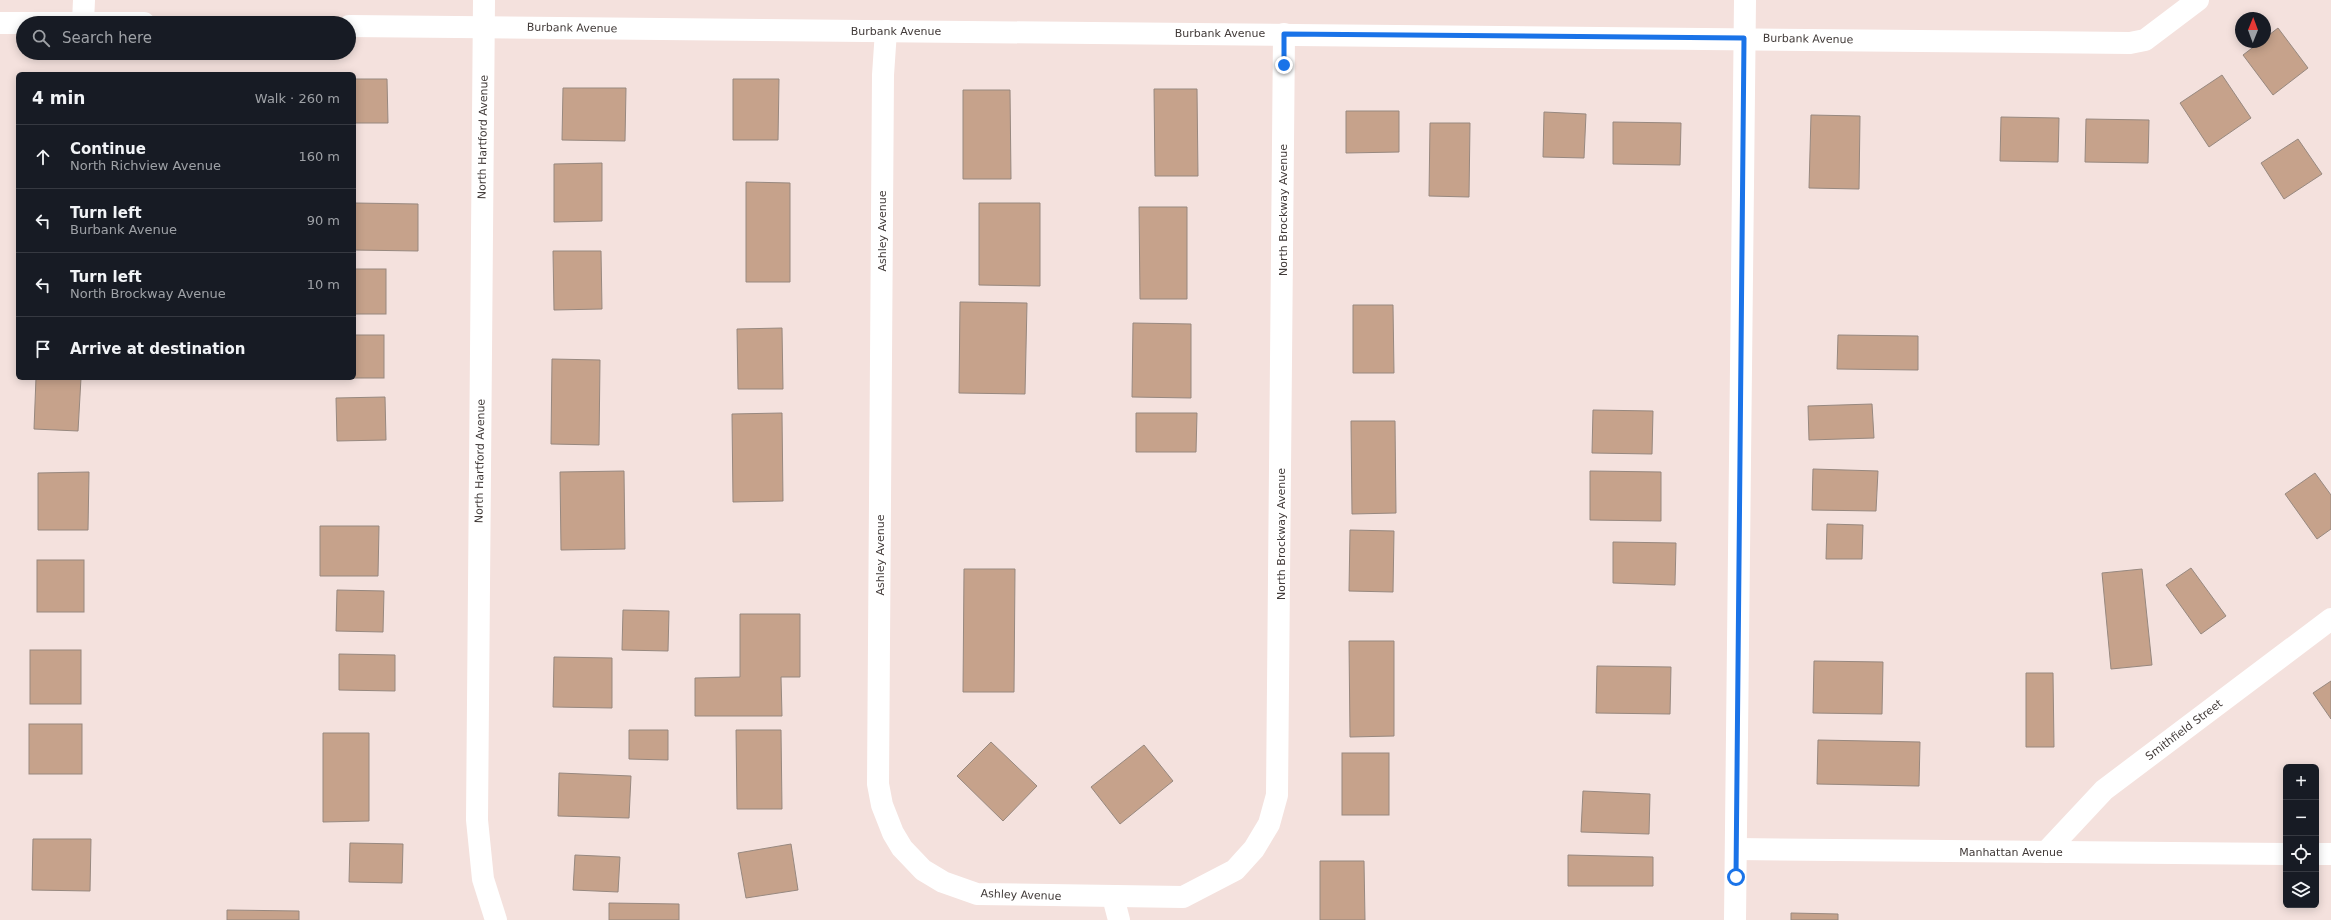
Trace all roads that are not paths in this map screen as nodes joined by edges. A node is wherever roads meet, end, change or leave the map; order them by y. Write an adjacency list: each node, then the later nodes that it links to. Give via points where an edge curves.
1 (84, 0): 5 (street)
2 (484, 0): 9 (street, North Hartford Avenue)
3 (1746, 0): 12 (street)
4 (2198, 0): 12 (street, Burbank Avenue, via 2145,40 2130,43)
5 (83, 16)
6 (0, 23): 7 (street)
7 (16, 23)
8 (356, 26): 9 (street, Burbank Avenue)
9 (484, 28): 10 (street, Burbank Avenue); 20 (street, North Hartford Avenue, via 477,820 483,879)
10 (886, 31): 11 (street, Burbank Avenue); 19 (street, Ashley Avenue, via 883,83 878,776 882,805 892,833 902,848 923,870 943,882 977,894)
11 (1284, 34): 12 (street, Burbank Avenue); 19 (street, North Brockway Avenue, via 1277,795 1269,824 1254,849 1235,870 1183,897)
12 (1744, 38): 14 (street)
13 (2331, 620): 15 (street, Smithfield Street, via 2104,790)
14 (1736, 849): 15 (street, Manhattan Avenue); 22 (street)
15 (2046, 852): 16 (street, Manhattan Avenue)
16 (2283, 854)
17 (2319, 854): 18 (street)
18 (2331, 854)
19 (1113, 897): 21 (street)
20 (496, 920)
21 (1119, 920)
22 (1736, 920)

